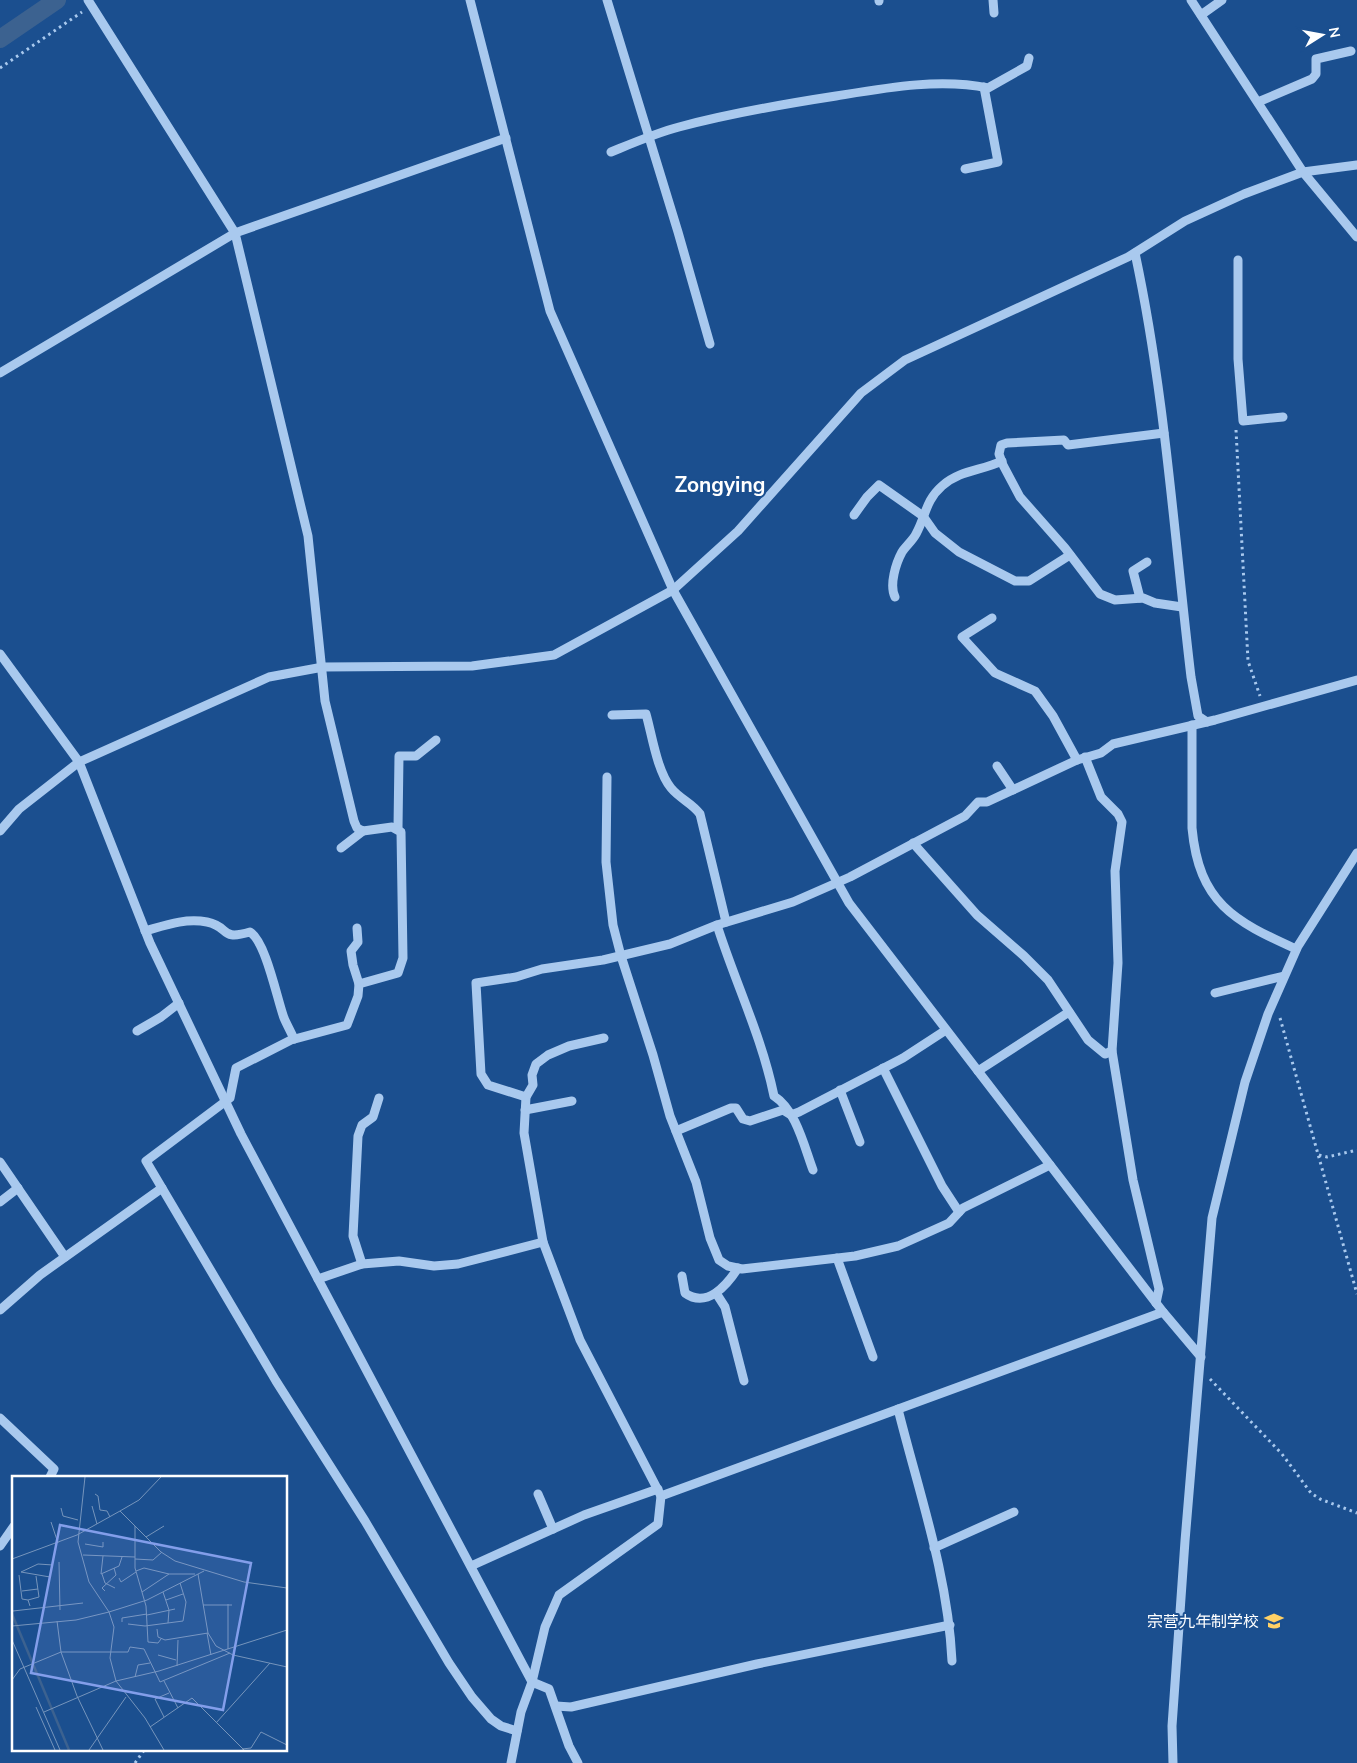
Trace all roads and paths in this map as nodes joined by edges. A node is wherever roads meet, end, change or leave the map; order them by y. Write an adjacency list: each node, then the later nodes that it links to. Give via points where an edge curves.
1 (470, 0): 15 (street)
2 (606, 0): 14 (street)
3 (993, 0): 7 (street)
4 (1191, 0): 8 (street)
5 (1222, 0): 8 (street)
6 (90, 3): 11 (path); 20 (street)
7 (994, 13)
8 (1200, 15): 13 (street)
9 (1351, 51): 13 (street, via 1316,59 1316,74 1312,79)
10 (1030, 58): 12 (street, via 1027,66 988,88)
11 (0, 68)
12 (984, 87): 14 (street, via 944,84 881,89 740,112); 18 (street, via 998,162)
13 (1258, 102): 19 (street)
14 (647, 137): 16 (street); 24 (street)
15 (506, 138): 20 (street); 34 (street, via 550,311)
16 (611, 152)
17 (1357, 165): 19 (street)
18 (965, 169)
19 (1304, 172): 21 (street); 22 (street, via 1244,194 1185,221)
20 (235, 233): 25 (street); 40 (street, via 308,536)
21 (1357, 237)
22 (1135, 253): 28 (street, via 1150,322); 34 (street, via 905,360 861,393 738,531)
23 (1238, 260): 26 (street, via 1242,421)
24 (710, 344)
25 (0, 372)
26 (1283, 416)
27 (1236, 430): 42 (path, via 1248,661)
28 (1164, 434): 29 (street, via 1068,445 1064,440 1007,443 1001,445 999,454); 37 (street)
29 (1002, 461): 31 (street, via 983,470 968,471 946,483 927,504); 32 (street, via 1020,497)
30 (854, 515): 31 (street, via 879,486)
31 (923, 516): 32 (street, via 935,533 959,552 1015,581 1029,581); 35 (street, via 916,534 899,559 893,580)
32 (1070, 555): 36 (street, via 1100,594 1114,600)
33 (1146, 562): 36 (street, via 1133,571)
34 (672, 590): 40 (street, via 554,656 472,666); 58 (street)
35 (895, 597)
36 (1140, 598): 37 (street)
37 (1182, 607): 44 (street, via 1198,716)
38 (992, 618): 47 (street, via 962,637 995,673 1035,691)
39 (0, 654): 48 (street)
40 (323, 667): 48 (street, via 269,677); 54 (street, via 325,701 350,805 354,821)
41 (1357, 680): 42 (street)
42 (1263, 706): 44 (street)
43 (612, 715): 59 (street, via 646,714 669,785 700,814)
44 (1207, 722): 45 (street)
45 (1192, 726): 47 (street, via 1113,744 1101,753); 62 (street, via 1193,843 1208,886 1232,916)
46 (436, 740): 52 (street, via 416,756 399,756)
47 (1081, 758): 51 (street); 74 (street, via 1101,797 1122,822 1115,871 1118,963)
48 (79, 762): 53 (street, via 19,809); 61 (street)
49 (997, 766): 51 (street)
50 (606, 777): 63 (street, via 606,862 613,924)
51 (1013, 790): 55 (street, via 987,802 978,802 965,816)
52 (398, 828): 54 (street); 65 (street, via 401,832 401,965 398,973)
53 (0, 831)
54 (363, 832): 56 (street)
55 (913, 843): 58 (street); 69 (street, via 977,915 1048,980)
56 (341, 848)
57 (1357, 853): 62 (street)
58 (836, 881): 59 (street, via 793,902); 70 (street, via 849,903)
59 (722, 924): 63 (street, via 670,944); 83 (street, via 731,968 762,1045 774,1096 784,1102)
60 (357, 928): 65 (street, via 358,942 351,951)
61 (146, 931): 68 (street); 73 (street, via 195,920 210,923 235,936 255,934)
62 (1296, 949): 64 (street)
63 (621, 956): 78 (street, via 476,983 481,1074 488,1085); 84 (street)
64 (1284, 976): 66 (street); 67 (street)
65 (359, 984): 73 (street, via 347,1025)
66 (1215, 993)
67 (1274, 998): 87 (path); 108 (street, via 1245,1082 1212,1218)
68 (179, 1003): 71 (street); 80 (street)
69 (1069, 1012): 74 (street, via 1088,1040 1105,1054); 76 (street)
70 (946, 1030): 75 (street); 76 (street)
71 (137, 1031)
72 (604, 1038): 78 (street, via 569,1046 536,1064 533,1085)
73 (294, 1040): 80 (street, via 236,1068 230,1098)
74 (1112, 1051): 104 (street, via 1133,1180 1159,1289)
75 (883, 1068): 77 (street); 94 (street, via 942,1186)
76 (978, 1071): 89 (street)
77 (840, 1090): 83 (street); 85 (street)
78 (526, 1097): 82 (street)
79 (379, 1098): 98 (street, via 372,1117 362,1125 358,1136 353,1236)
80 (225, 1101): 92 (street, via 146,1161); 101 (street)
81 (572, 1101): 82 (street)
82 (525, 1110): 95 (street, via 524,1133)
83 (791, 1115): 84 (street, via 783,1110 750,1121 743,1119 736,1108 731,1108); 90 (street)
84 (676, 1131): 99 (street, via 696,1182 719,1260)
85 (860, 1142)
86 (1357, 1150): 87 (path, via 1327,1157)
87 (1318, 1155): 103 (path)
88 (0, 1162): 91 (street)
89 (1050, 1165): 94 (street); 104 (street)
90 (813, 1170)
91 (18, 1188): 93 (street); 96 (street)
92 (162, 1188): 96 (street); 127 (street, via 454,1671 491,1719)
93 (0, 1202)
94 (959, 1212): 97 (street, via 949,1223 898,1246)
95 (543, 1242): 98 (street, via 458,1264 434,1266 399,1260); 114 (street, via 580,1340)
96 (65, 1257): 105 (street)
97 (836, 1258): 99 (street); 107 (street)
98 (362, 1264): 101 (street)
99 (738, 1268): 102 (street, via 728,1284)
100 (682, 1276): 102 (street, via 685,1293 690,1297)
101 (318, 1279): 122 (street)
102 (716, 1293): 110 (street, via 725,1307)
103 (1357, 1294)
104 (1156, 1303): 106 (street)
105 (0, 1310)
106 (1163, 1312): 108 (street); 111 (street)
107 (873, 1357)
108 (1201, 1357): 109 (street)
109 (1200, 1368): 117 (path, via 1282,1454 1311,1493); 132 (street, via 1173,1717)
110 (744, 1381)
111 (898, 1409): 114 (street); 121 (street)
112 (0, 1418): 113 (street, via 54,1469)
113 (50, 1476)
114 (660, 1492): 119 (street, via 584,1515); 125 (street, via 658,1524 559,1595 545,1627)
115 (538, 1494): 119 (street)
116 (1014, 1512): 121 (street)
117 (1357, 1513)
118 (12, 1529): 120 (street)
119 (553, 1529): 122 (street)
120 (0, 1546)
121 (934, 1548): 123 (street)
122 (471, 1566): 125 (street)
123 (950, 1625): 124 (street); 126 (street, via 757,1664 571,1707)
124 (952, 1661)
125 (532, 1682): 126 (street, via 549,1689); 127 (street)
126 (556, 1706): 131 (street)
127 (517, 1731): 130 (street)
128 (144, 1750): 129 (path)
129 (135, 1763)
130 (511, 1763)
131 (578, 1763)
132 (1173, 1763)

